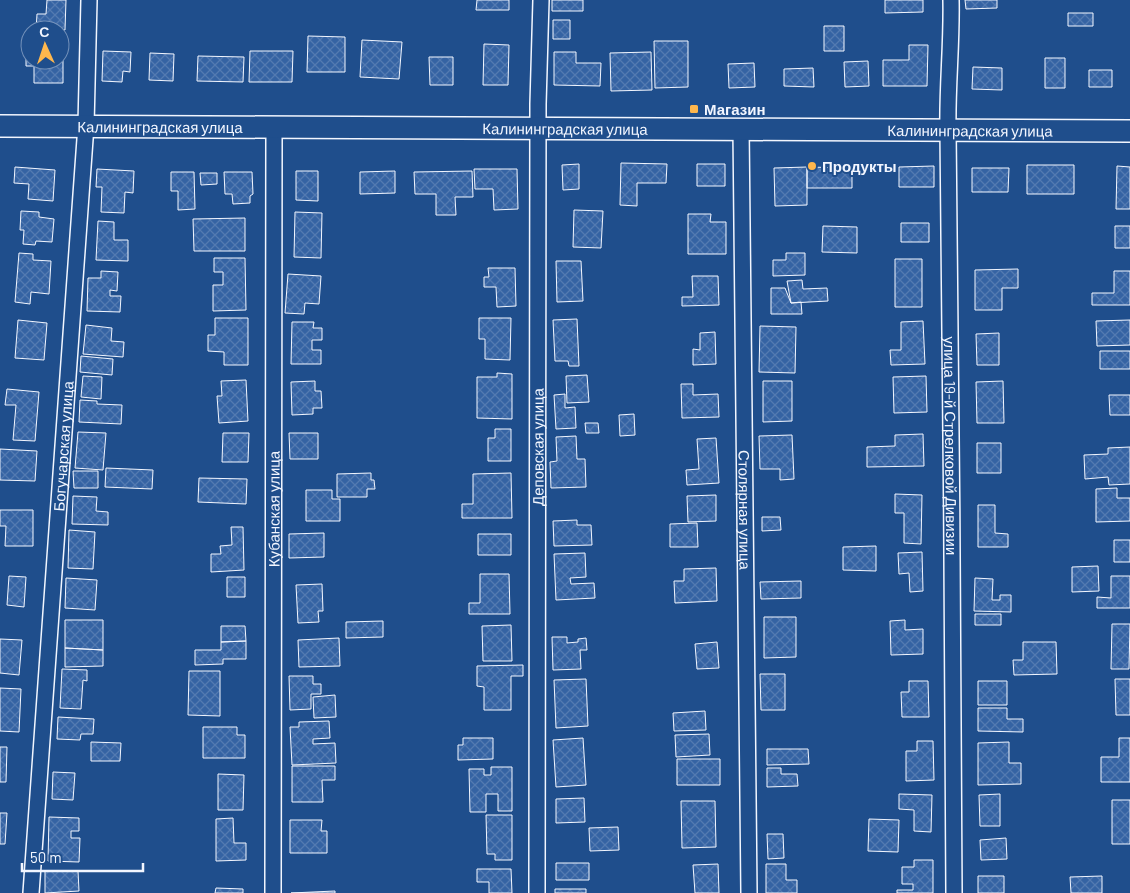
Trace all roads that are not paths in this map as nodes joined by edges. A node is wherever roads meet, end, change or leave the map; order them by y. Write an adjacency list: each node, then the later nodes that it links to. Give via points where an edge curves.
1 (89, 0): 4 (street, Богучарская улица)
2 (541, 0): 7 (street, Деповская улица)
3 (951, 0): 9 (street, улица 19-й Стрелковой Дивизии)
4 (86, 125): 5 (main road, Калининградская улица); 6 (main road, Калининградская улица); 11 (street, Богучарская улица)
5 (0, 126)
6 (274, 126): 7 (main road, Калининградская улица); 12 (street, Кубанская улица)
7 (539, 128): 8 (main road, Калининградская улица); 13 (street, Деповская улица)
8 (741, 128): 9 (main road, Калининградская улица); 14 (street, Столярная улица)
9 (948, 129): 10 (main road, Калининградская улица); 15 (street, улица 19-й Стрелковой Дивизии)
10 (1130, 131)
11 (31, 893)
12 (273, 893)
13 (537, 893)
14 (749, 893)
15 (954, 893)

